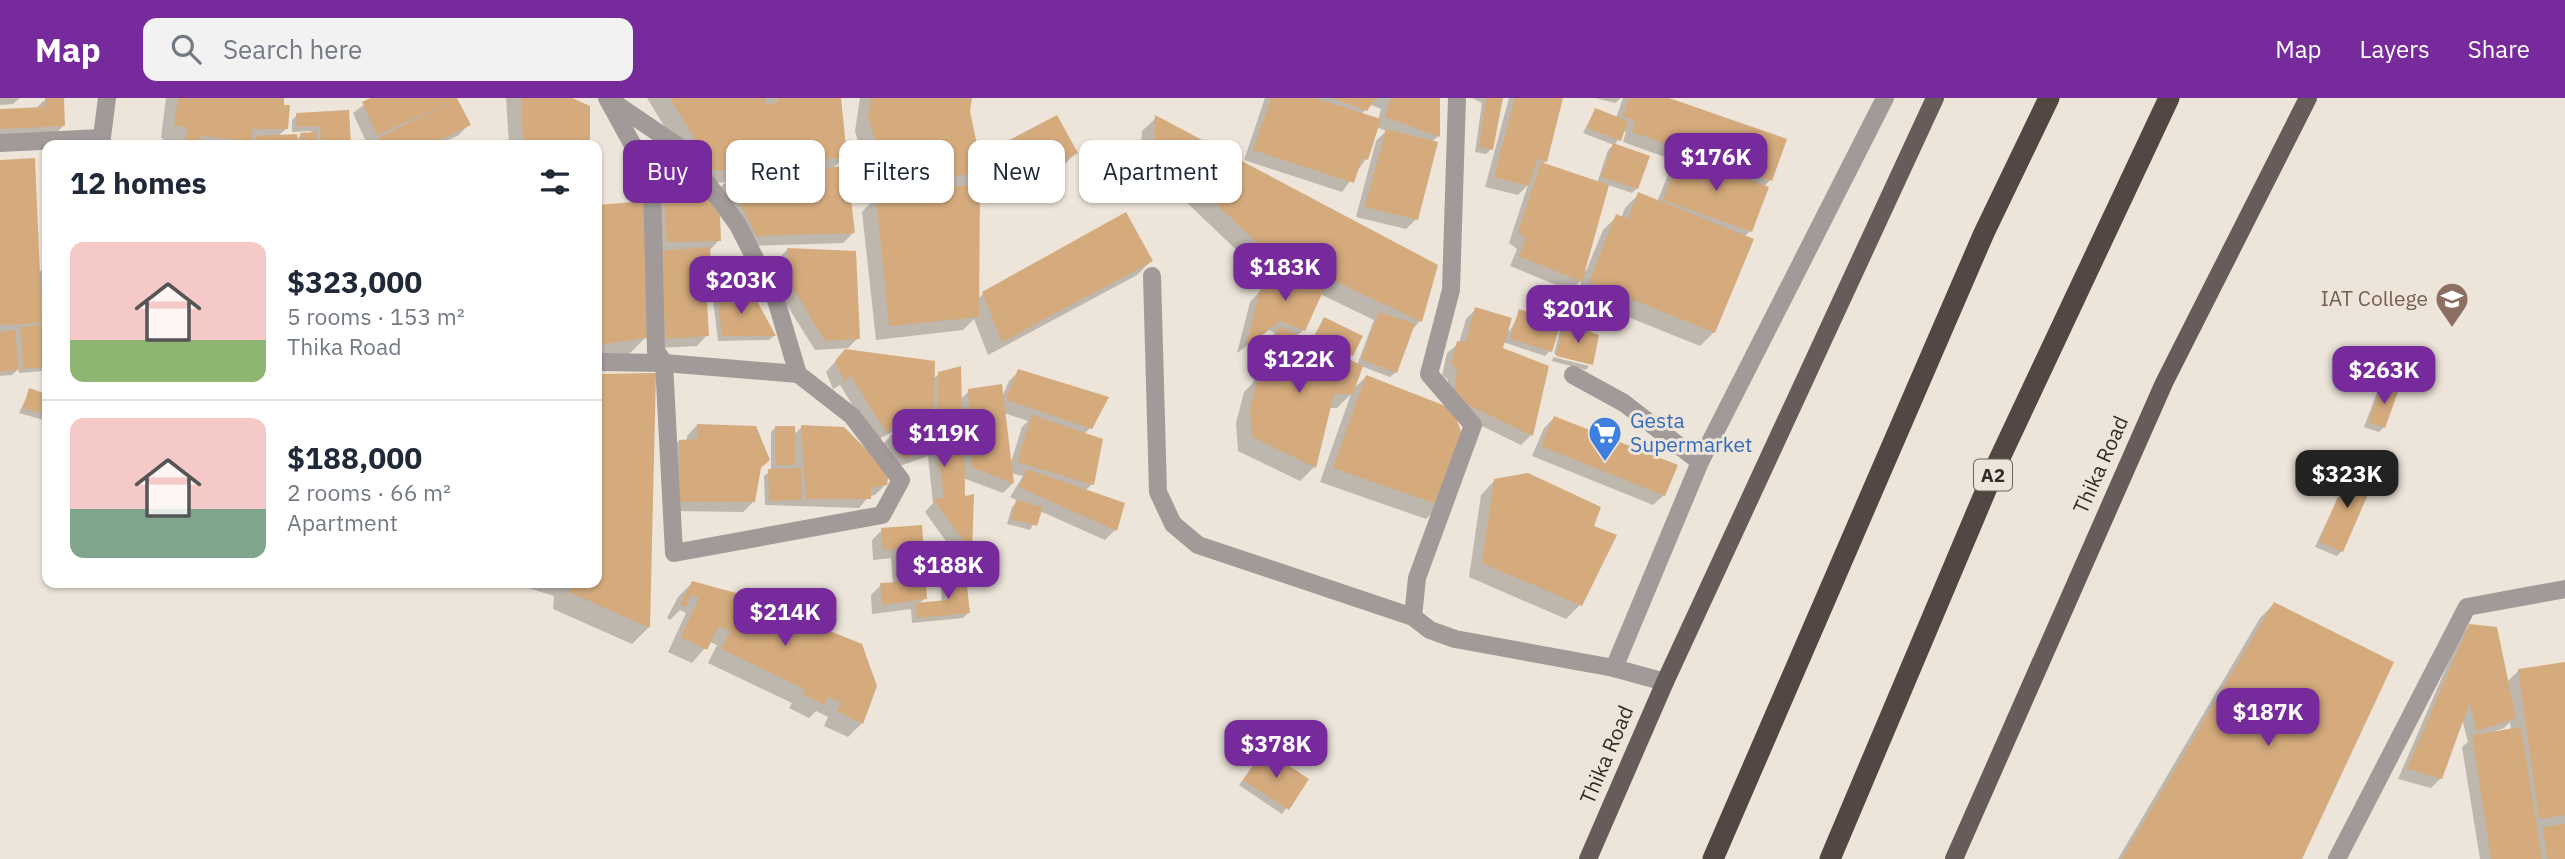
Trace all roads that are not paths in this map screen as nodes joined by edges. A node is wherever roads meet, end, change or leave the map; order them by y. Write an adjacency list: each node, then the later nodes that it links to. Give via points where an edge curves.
1 (107, 98): 9 (street)
2 (607, 98): 14 (street, via 652,180 656,351); 15 (street, via 682,149 738,225 776,300)
3 (1457, 98): 19 (street, via 1451,290 1429,374 1473,425 1417,578)
4 (1885, 98): 17 (street)
5 (1935, 98): 21 (main road, Thika Road)
6 (2049, 98): 23 (highway, via 1984,233)
7 (2169, 98): 24 (highway, A2, via 1997,464)
8 (2308, 98): 25 (main road, Thika Road, via 2164,383)
9 (101, 140)
10 (0, 143): 11 (street)
11 (42, 143)
12 (1152, 276): 19 (street, via 1158,492 1173,524 1198,545)
13 (602, 362): 14 (street)
14 (664, 363): 15 (street); 15 (street, via 674,553 882,514 901,480 852,416)
15 (798, 374)
16 (1573, 375): 17 (street, via 1624,403)
17 (1700, 463): 20 (street)
18 (2565, 589): 26 (street, via 2466,607)
19 (1413, 617): 20 (street, via 1430,630 1455,639)
20 (1614, 668): 21 (street)
21 (1665, 682): 22 (main road, Thika Road)
22 (1588, 859)
23 (1713, 859)
24 (1830, 859)
25 (1954, 859)
26 (2337, 859)

